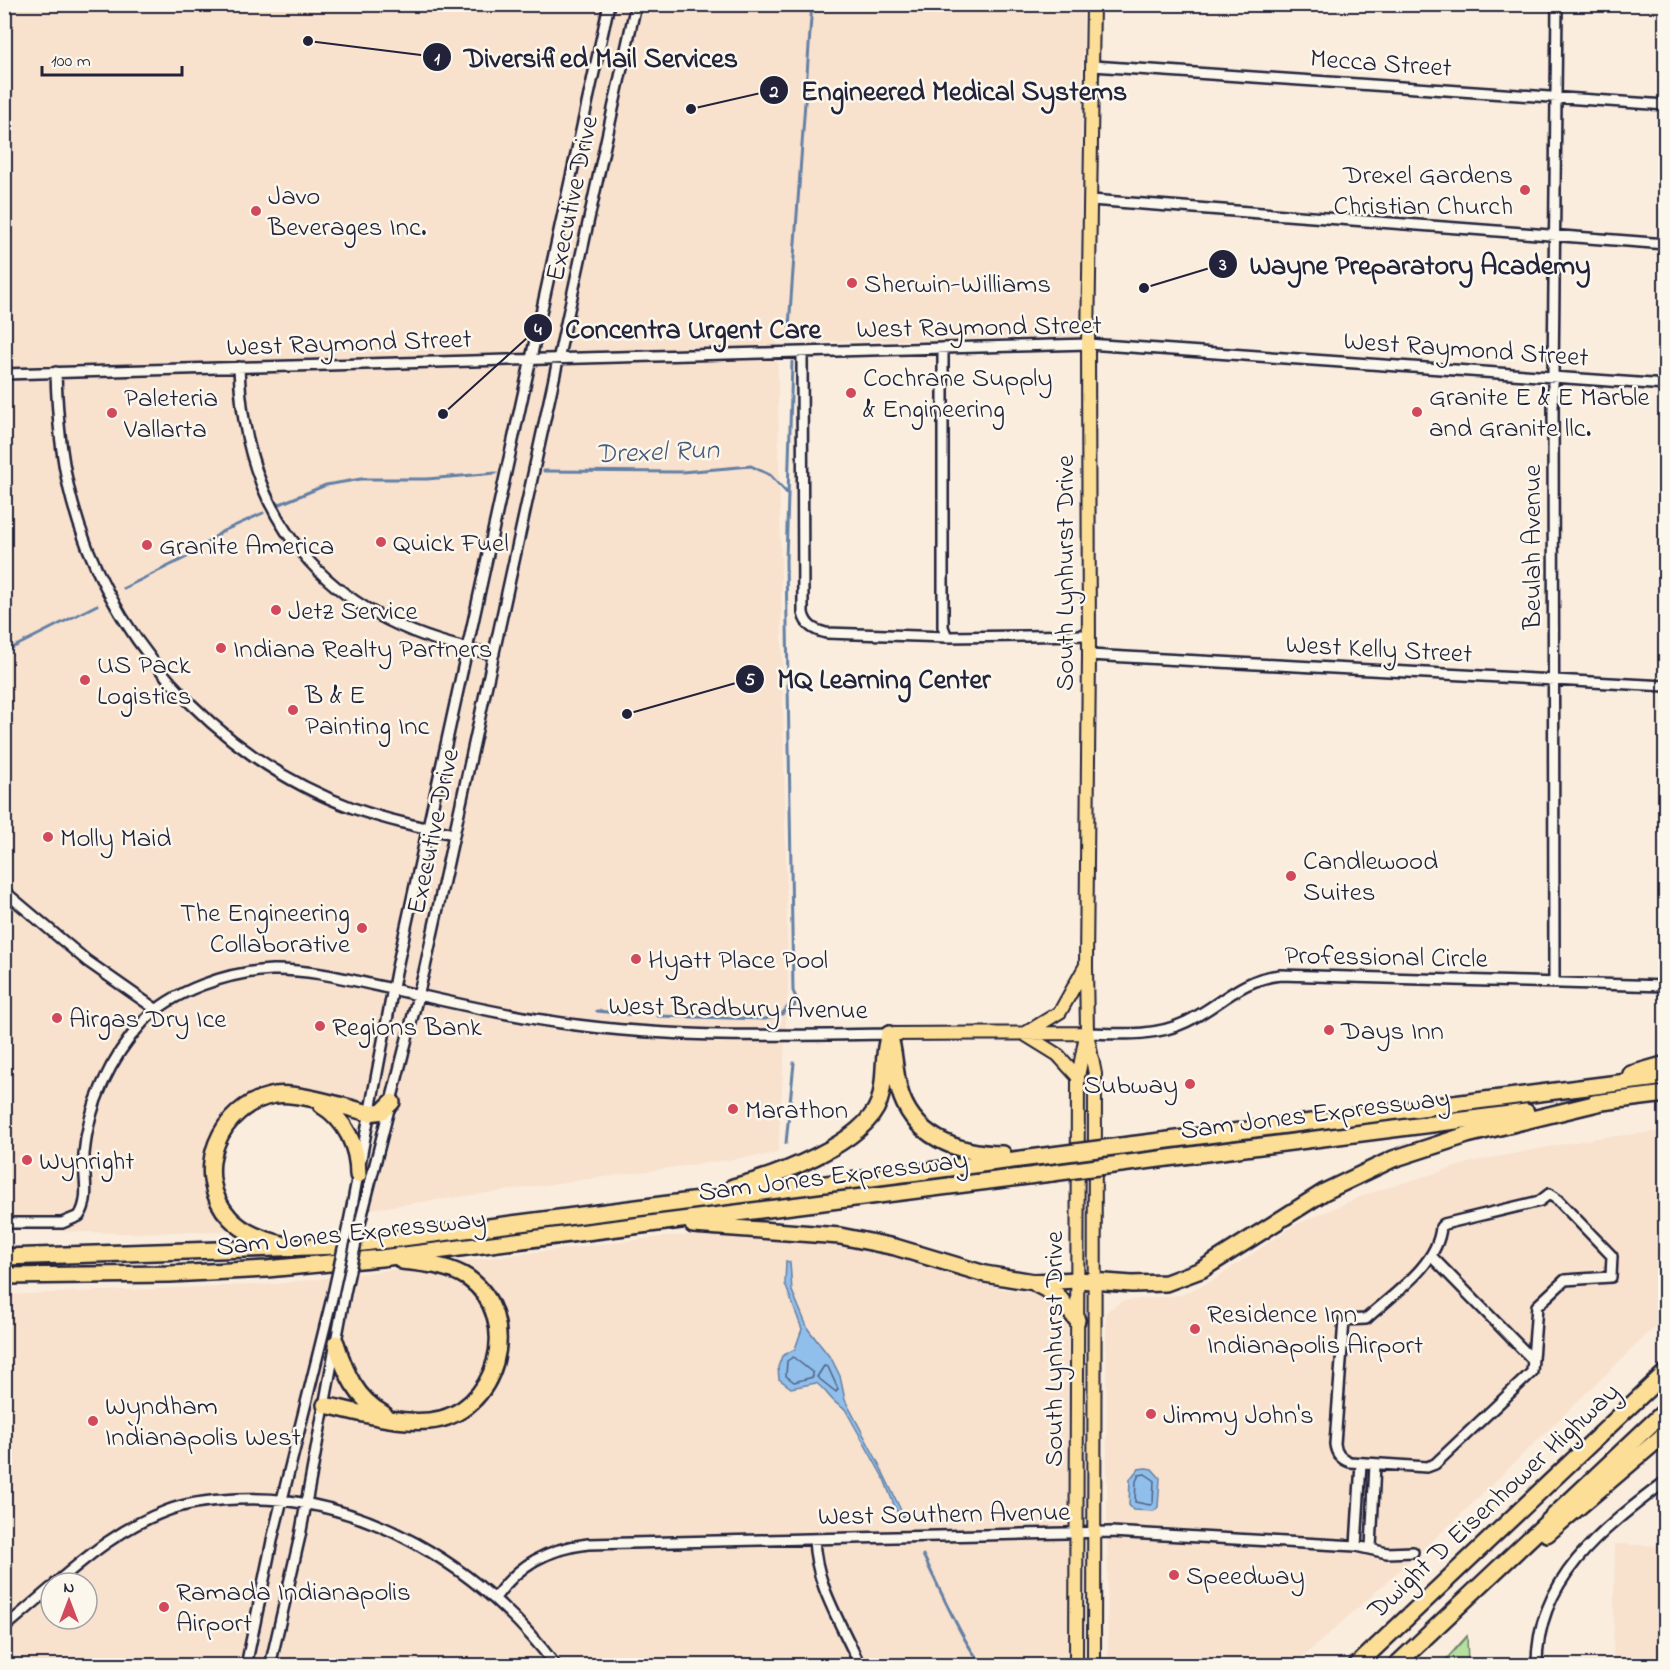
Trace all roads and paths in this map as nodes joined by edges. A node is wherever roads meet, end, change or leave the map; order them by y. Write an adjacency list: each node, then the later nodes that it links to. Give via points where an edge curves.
1 (609, 4): 14 (street, Executive Drive)
2 (636, 4): 15 (street, Executive Drive)
3 (1093, 4): 5 (main road, South Lynhurst Drive)
4 (1557, 4): 6 (street, Beulah Avenue)
5 (1093, 66): 6 (street, Mecca Street); 8 (main road, South Lynhurst Drive)
6 (1556, 98): 7 (street, Mecca Street); 9 (street, Beulah Avenue)
7 (1665, 105)
8 (1091, 200): 9 (street); 11 (main road, South Lynhurst Drive)
9 (1555, 236): 10 (street); 19 (street, Beulah Avenue)
10 (1665, 244)
11 (1088, 344): 12 (street, West Raymond Street); 19 (street, West Raymond Street); 21 (main road, South Lynhurst Drive)
12 (943, 348): 13 (street, West Raymond Street); 22 (street, via 942,627)
13 (802, 352): 15 (street, West Raymond Street); 22 (street, via 803,613 811,627 826,633)
14 (531, 359): 15 (street, West Raymond Street); 16 (street, West Raymond Street); 23 (street, Executive Drive)
15 (559, 359): 24 (street, Executive Drive)
16 (239, 368): 17 (street, West Raymond Street); 23 (street, via 243,420 252,462 269,503 297,546 327,578 371,612 410,632)
17 (56, 372): 18 (street, West Raymond Street); 28 (street, via 62,456 79,525 109,594 156,665 222,732 285,774 354,808)
18 (4, 374)
19 (1553, 377): 20 (street, West Raymond Street); 26 (street, Beulah Avenue)
20 (1665, 385)
21 (1089, 635): 22 (street); 25 (main road, South Lynhurst Drive)
22 (947, 637)
23 (467, 649): 24 (street); 28 (street, Executive Drive)
24 (494, 654): 29 (street, Executive Drive)
25 (1089, 655): 26 (street, West Kelly Street); 31 (main road, South Lynhurst Drive)
26 (1553, 680): 27 (street, West Kelly Street); 32 (street, Beulah Avenue)
27 (1665, 686)
28 (428, 828): 29 (street); 34 (street, Executive Drive)
29 (454, 834): 35 (street, Executive Drive)
30 (4, 891): 36 (street, via 87,962)
31 (1086, 966): 37 (main road, South Lynhurst Drive); 39 (main road, via 1060,1012)
32 (1554, 982): 33 (street); 37 (street, Professional Circle, via 1274,975 1244,984 1194,1018 1169,1029)
33 (1665, 986)
34 (393, 990): 35 (street, West Bradbury Avenue); 36 (street, via 306,971 260,970 211,982); 48 (street, Executive Drive)
35 (419, 996): 38 (street, West Bradbury Avenue, via 526,1018 616,1030 701,1036); 46 (street, Executive Drive)
36 (157, 1010): 52 (street, via 118,1055 95,1101 85,1147 86,1202 79,1216 62,1223)
37 (1087, 1033): 39 (main road, West Bradbury Avenue); 41 (main road, South Lynhurst Drive); 62 (main road, South Lynhurst Drive, via 1095,1074)
38 (889, 1034): 39 (main road, West Bradbury Avenue); 49 (highway, via 903,1099 917,1122 934,1137 957,1149 974,1152); 51 (highway, via 883,1051 881,1095 864,1124 822,1153 776,1175)
39 (1024, 1034): 41 (main road, via 1058,1055)
40 (1665, 1064): 43 (highway)
41 (1078, 1077): 61 (main road, South Lynhurst Drive)
42 (1665, 1077): 43 (highway, Sam Jones Expressway)
43 (1534, 1094): 49 (highway, Sam Jones Expressway, bridge)
44 (1665, 1094): 47 (highway, Sam Jones Expressway)
45 (313, 1101): 48 (highway); 50 (highway, via 331,1112 348,1132); 54 (highway, via 278,1095 248,1105 225,1126 212,1157 213,1187 229,1217 253,1235)
46 (392, 1102): 48 (highway, via 382,1111); 65 (street, Executive Drive, bridge, via 362,1215)
47 (1602, 1102): 53 (highway, Sam Jones Expressway, bridge); 62 (highway, via 1467,1134 1393,1159 1317,1196 1183,1279 1132,1284)
48 (369, 1113): 50 (street, Executive Drive)
49 (1052, 1155): 51 (highway, Sam Jones Expressway)
50 (358, 1175): 70 (street, Executive Drive, bridge)
51 (668, 1204): 54 (highway, Sam Jones Expressway, via 340,1246)
52 (4, 1223)
53 (646, 1224): 59 (highway, Sam Jones Expressway); 63 (highway, via 840,1236 895,1247 993,1276)
54 (294, 1248): 56 (highway, Sam Jones Expressway)
55 (4, 1250): 56 (highway)
56 (104, 1256): 57 (highway, Sam Jones Expressway)
57 (4, 1257)
58 (1432, 1257): 66 (street); 66 (street, via 1444,1224 1540,1201 1549,1194 1558,1200 1612,1256 1611,1277 1565,1280 1537,1306); 75 (street, via 1366,1319 1344,1320 1342,1324 1335,1446 1343,1459)
59 (381, 1258): 60 (highway, Sam Jones Expressway, via 170,1274); 73 (highway, via 436,1265 468,1278 491,1308 498,1338 492,1372 466,1406 433,1420)
60 (4, 1276)
61 (1078, 1280): 62 (highway); 63 (highway); 64 (main road, South Lynhurst Drive)
62 (1095, 1280): 80 (main road, South Lynhurst Drive)
63 (1034, 1282): 64 (highway, via 1058,1295)
64 (1077, 1320): 81 (main road, South Lynhurst Drive)
65 (336, 1343): 71 (street, Executive Drive); 73 (highway, via 344,1370 358,1391 376,1409)
66 (1533, 1360): 76 (street, via 1532,1372 1435,1464)
67 (1665, 1366): 69 (highway)
68 (1665, 1372): 69 (highway, Dwight D Eisenhower Highway)
69 (1649, 1387): 97 (highway, Dwight D Eisenhower Highway)
70 (305, 1405): 71 (street); 78 (street, Executive Drive)
71 (325, 1405): 73 (highway); 79 (street, Executive Drive)
72 (1665, 1410): 87 (highway, Dwight D Eisenhower Highway)
73 (398, 1420)
74 (1665, 1432): 87 (highway, via 1563,1521)
75 (1360, 1463): 76 (street); 83 (street)
76 (1375, 1464): 84 (street)
77 (1665, 1481): 99 (street, via 1616,1519 1562,1576 1546,1607)
78 (282, 1499): 79 (street); 86 (street, via 215,1500 166,1510 114,1536); 91 (street, Executive Drive)
79 (306, 1503): 89 (street, via 404,1536); 92 (street, Executive Drive)
80 (1094, 1532): 81 (street, West Southern Avenue); 83 (street, West Southern Avenue); 96 (main road, South Lynhurst Drive)
81 (1077, 1533): 82 (street, West Southern Avenue); 95 (main road, South Lynhurst Drive)
82 (814, 1539): 89 (street, West Southern Avenue, via 570,1546 526,1564); 94 (street, via 822,1587)
83 (1356, 1546): 84 (street, West Southern Avenue)
84 (1371, 1548): 85 (street, West Southern Avenue, via 1387,1553)
85 (1413, 1552)
86 (71, 1571)
87 (1476, 1587): 98 (highway, Dwight D Eisenhower Highway)
88 (39, 1598): 90 (street)
89 (495, 1598): 93 (street)
90 (4, 1628)
91 (246, 1665)
92 (270, 1665)
93 (556, 1665)
94 (860, 1665)
95 (1076, 1665)
96 (1094, 1665)
97 (1356, 1665)
98 (1395, 1665)
99 (1537, 1665)

